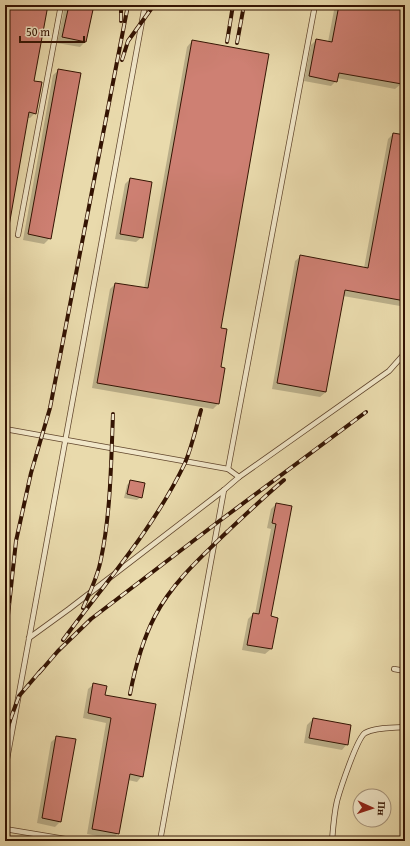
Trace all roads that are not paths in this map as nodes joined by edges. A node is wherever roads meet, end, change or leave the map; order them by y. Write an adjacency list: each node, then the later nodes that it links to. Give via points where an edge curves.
1 (61, 5): 4 (lane)
2 (145, 5): 7 (lane)
3 (315, 5): 8 (lane)
4 (18, 235)
5 (405, 353): 9 (lane, via 389,371)
6 (5, 429): 7 (lane)
7 (66, 440): 8 (lane); 11 (lane)
8 (228, 469): 9 (lane)
9 (239, 477): 10 (lane)
10 (224, 490): 11 (lane); 18 (lane)
11 (29, 638): 15 (lane)
12 (394, 669): 13 (lane)
13 (405, 671)
14 (405, 727): 19 (lane, via 376,729 362,737 337,801)
15 (5, 770)
16 (5, 829): 17 (lane)
17 (77, 841)
18 (160, 841)
19 (332, 841)

